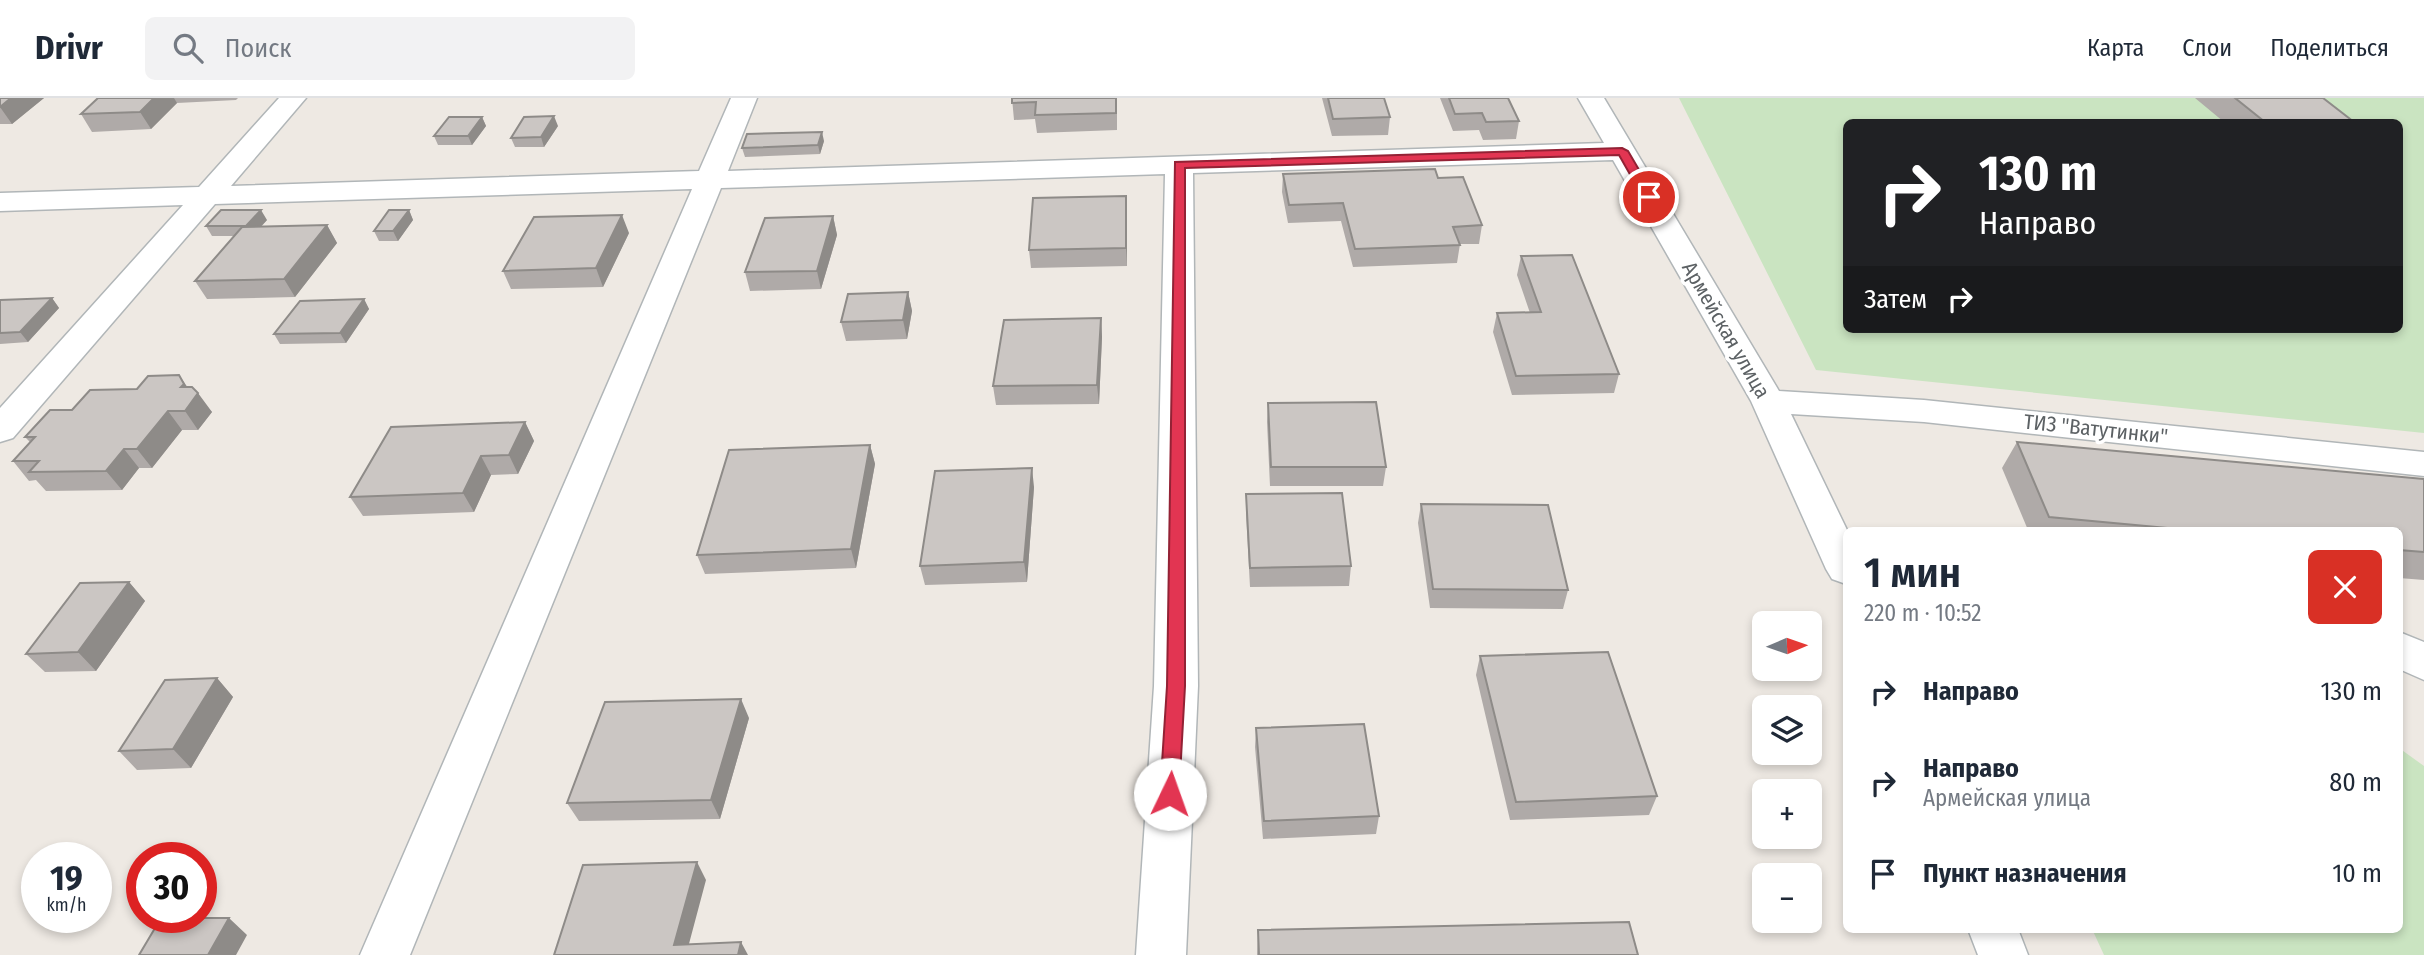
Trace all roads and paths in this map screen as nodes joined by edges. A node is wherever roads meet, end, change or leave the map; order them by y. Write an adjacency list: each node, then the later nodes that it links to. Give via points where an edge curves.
1 (293, 98): 7 (street)
2 (744, 98): 6 (street)
3 (1591, 98): 4 (street, Армейская улица)
4 (1622, 151): 5 (street); 9 (street, Армейская улица)
5 (1179, 165): 6 (street); 19 (street, via 1176,686)
6 (711, 180): 7 (street); 18 (street)
7 (210, 195): 8 (street); 10 (street)
8 (0, 202)
9 (1768, 401): 11 (street, ТИЗ "Ватутинки", via 1924,411); 12 (street, Армейская улица)
10 (0, 430)
11 (2424, 464)
12 (1842, 552)
13 (2403, 642): 14 (street)
14 (2424, 645)
15 (2403, 650): 16 (street)
16 (2424, 663)
17 (1995, 933): 20 (street)
18 (385, 955)
19 (1161, 955)
20 (2003, 955)

